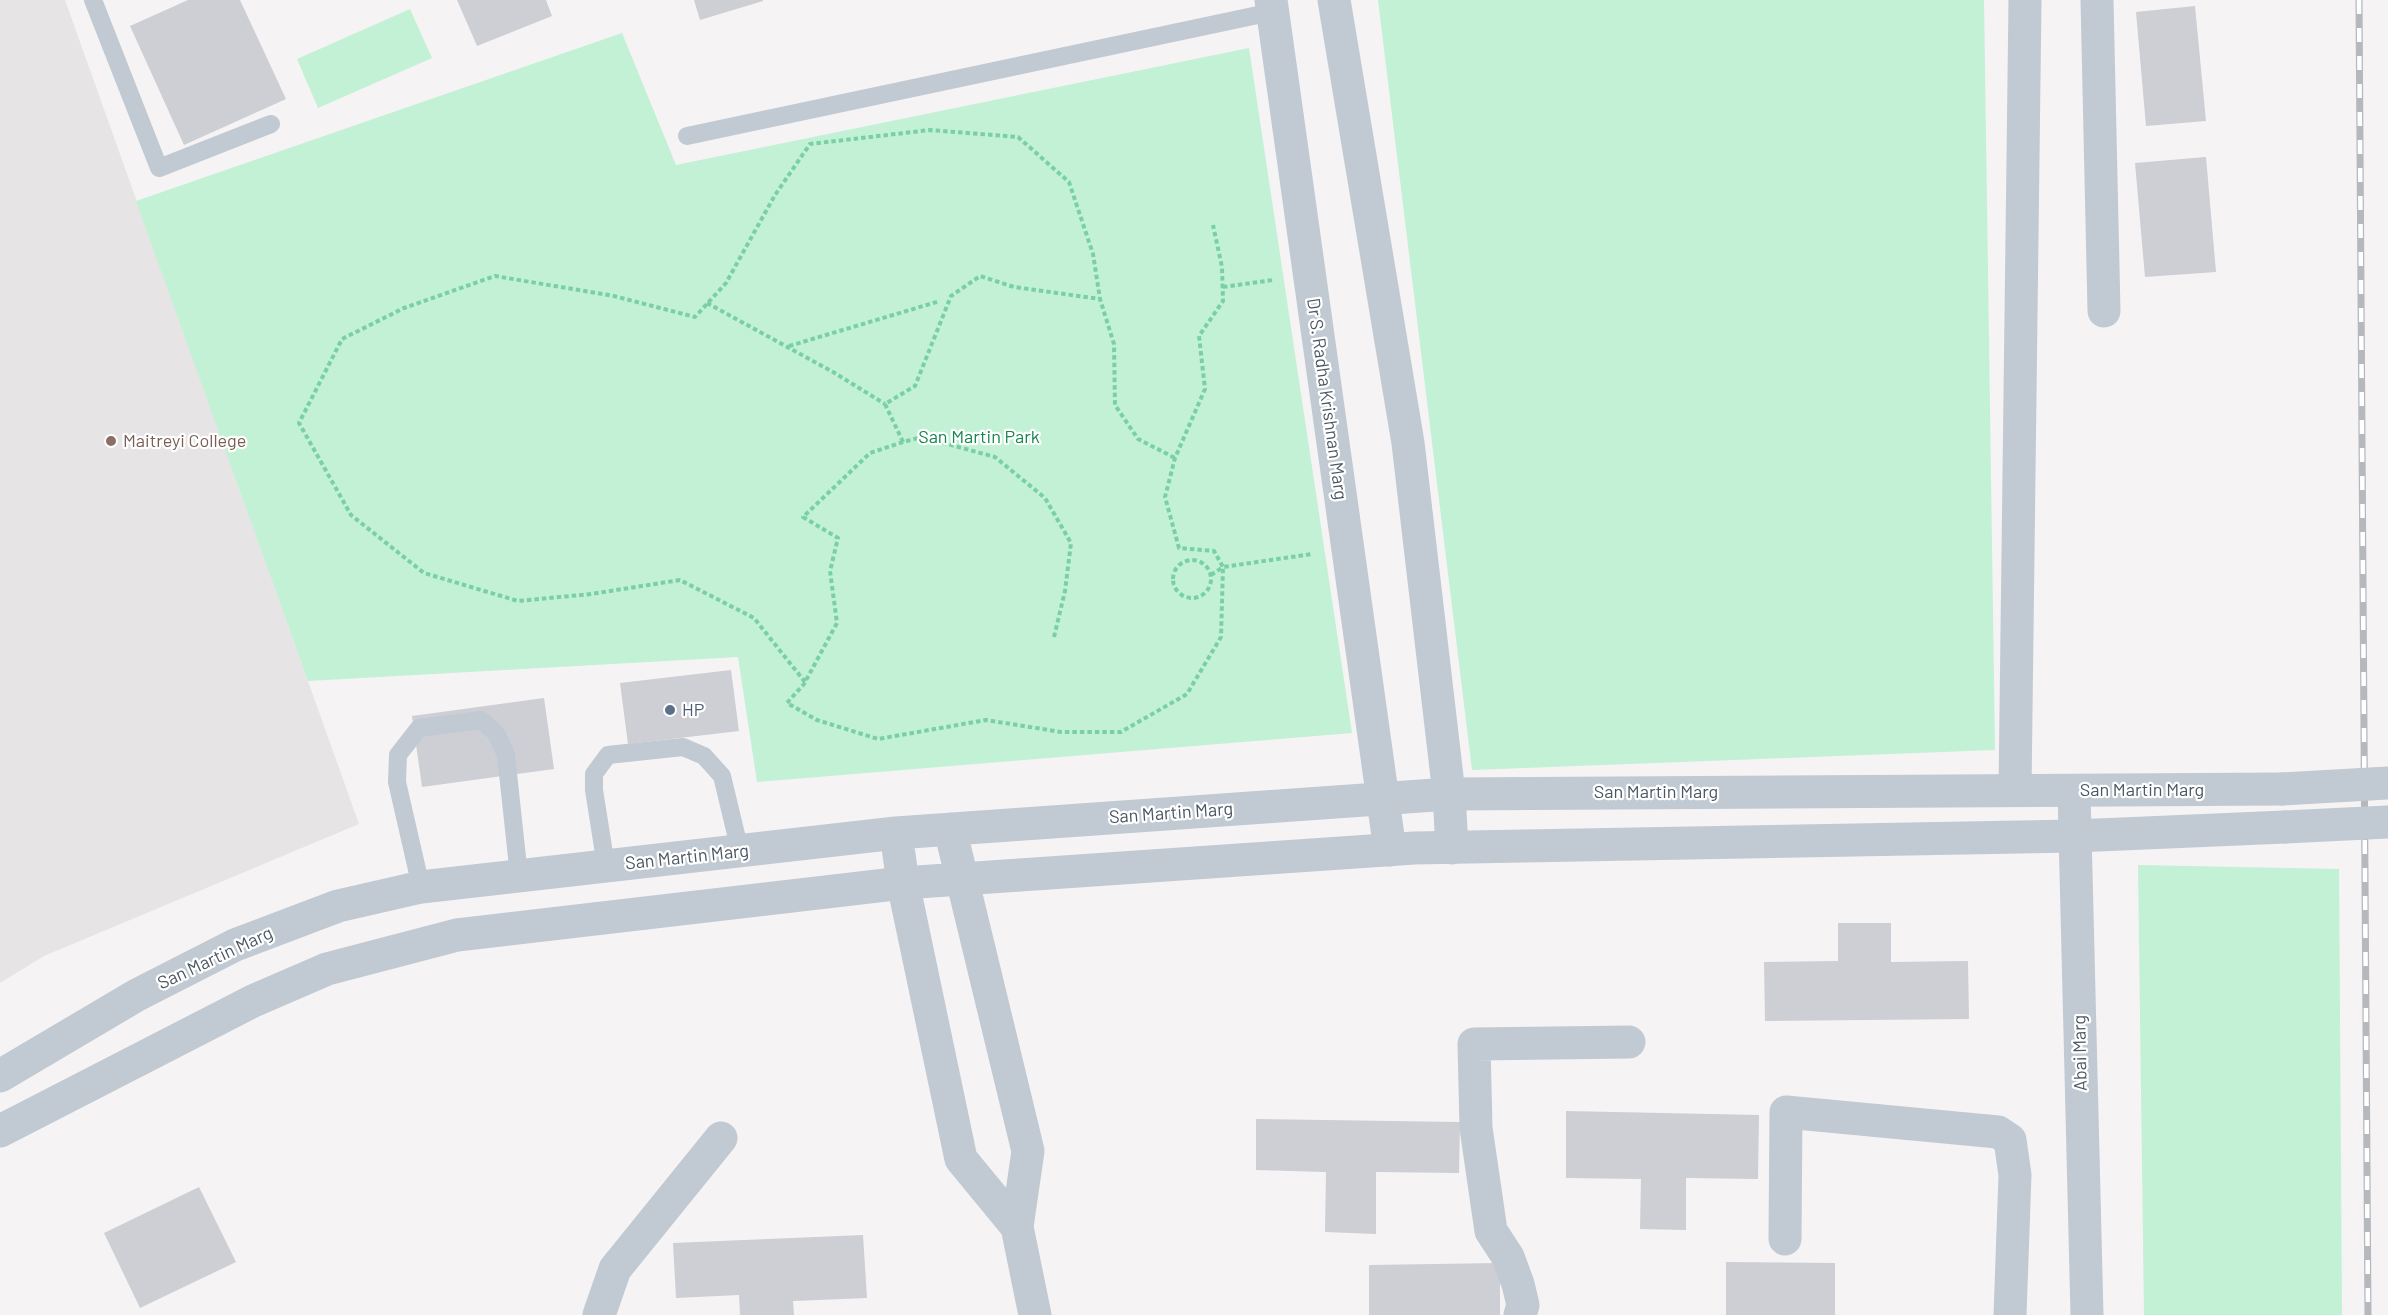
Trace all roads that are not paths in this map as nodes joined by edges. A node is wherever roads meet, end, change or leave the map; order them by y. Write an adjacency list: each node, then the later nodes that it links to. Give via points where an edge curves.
1 (93, 0): 6 (lane, via 159,168)
2 (1334, 0): 12 (street, via 1408,443)
3 (2025, 0): 10 (street)
4 (2097, 0): 8 (street)
5 (1271, 6): 7 (lane); 13 (street, Dr S. Radha Krishnan Marg)
6 (271, 124)
7 (687, 136)
8 (2104, 311)
9 (2388, 783): 11 (street, San Martin Marg, bridge, via 2282,789)
10 (2015, 789): 11 (street, San Martin Marg); 12 (street, San Martin Marg)
11 (2074, 791): 17 (street, Abai Marg)
12 (1449, 794): 13 (street, San Martin Marg); 18 (street)
13 (1384, 798): 15 (street, San Martin Marg); 19 (street, Dr S. Radha Krishnan Marg)
14 (2388, 822): 17 (street, bridge)
15 (950, 829): 16 (street, San Martin Marg); 23 (street)
16 (896, 833): 20 (street, San Martin Marg); 24 (street)
17 (2075, 836): 18 (street); 36 (street, Abai Marg)
18 (1452, 848): 19 (street)
19 (1390, 850): 23 (street)
20 (740, 851): 21 (street, San Martin Marg); 21 (lane, via 722,776 704,756 683,747 608,754 594,774)
21 (606, 866): 22 (street, San Martin Marg)
22 (519, 876): 25 (street, San Martin Marg); 25 (lane, via 506,755 496,733 481,720 419,728 398,755 397,782)
23 (962, 880): 24 (street); 30 (street, via 1028,1151)
24 (903, 883): 28 (street, via 457,935 366,958 327,969 253,1001); 30 (street, via 962,1159)
25 (421, 887): 27 (street, San Martin Marg, via 338,906 235,945 137,995)
26 (1629, 1042): 34 (street, via 1474,1044 1476,1128 1491,1230 1508,1257 1518,1284 1523,1305)
27 (0, 1076)
28 (0, 1131)
29 (721, 1138): 32 (street, via 615,1269)
30 (1017, 1227): 33 (street)
31 (1785, 1239): 35 (street, via 1786,1112 1998,1132 2010,1140 2015,1175)
32 (599, 1315)
33 (1035, 1315)
34 (1520, 1315)
35 (2010, 1315)
36 (2087, 1315)

